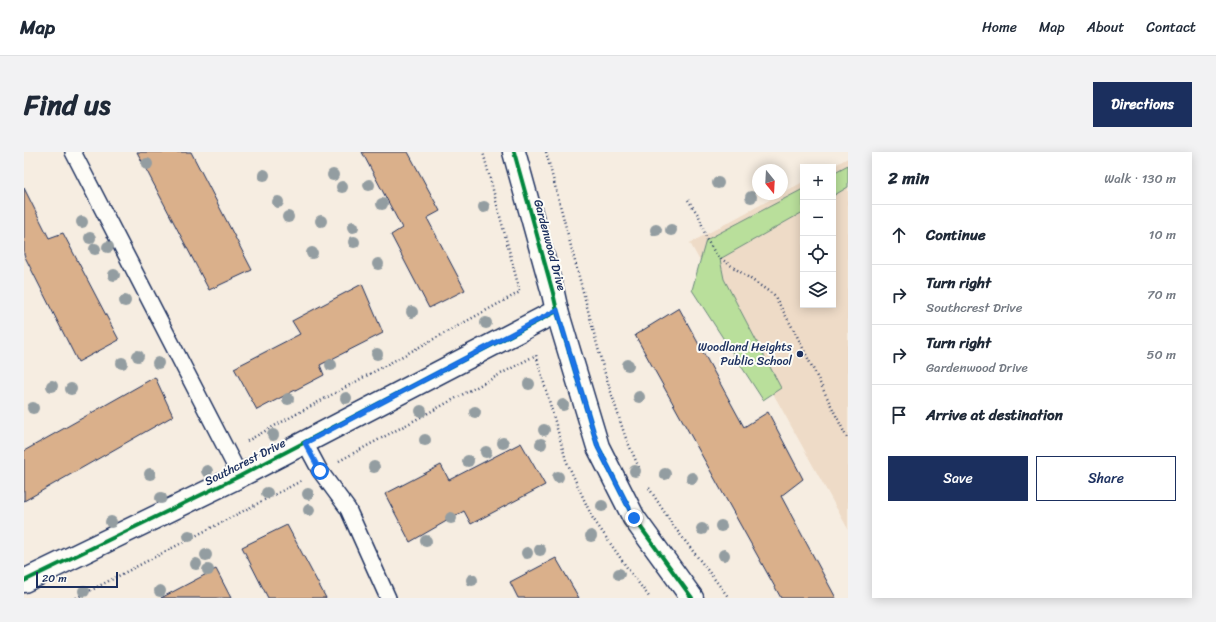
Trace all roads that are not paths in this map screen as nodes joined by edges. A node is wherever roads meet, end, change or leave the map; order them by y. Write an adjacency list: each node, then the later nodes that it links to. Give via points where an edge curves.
1 (73, 152): 5 (lane)
2 (514, 152): 3 (street, Gardenwood Drive)
3 (557, 310): 4 (street, Southcrest Drive); 8 (street, Gardenwood Drive, via 598,447 634,518)
4 (305, 443): 5 (street, Southcrest Drive); 7 (lane, via 320,471 348,509)
5 (240, 476): 6 (street, Southcrest Drive)
6 (24, 581)
7 (388, 598)
8 (692, 598)

